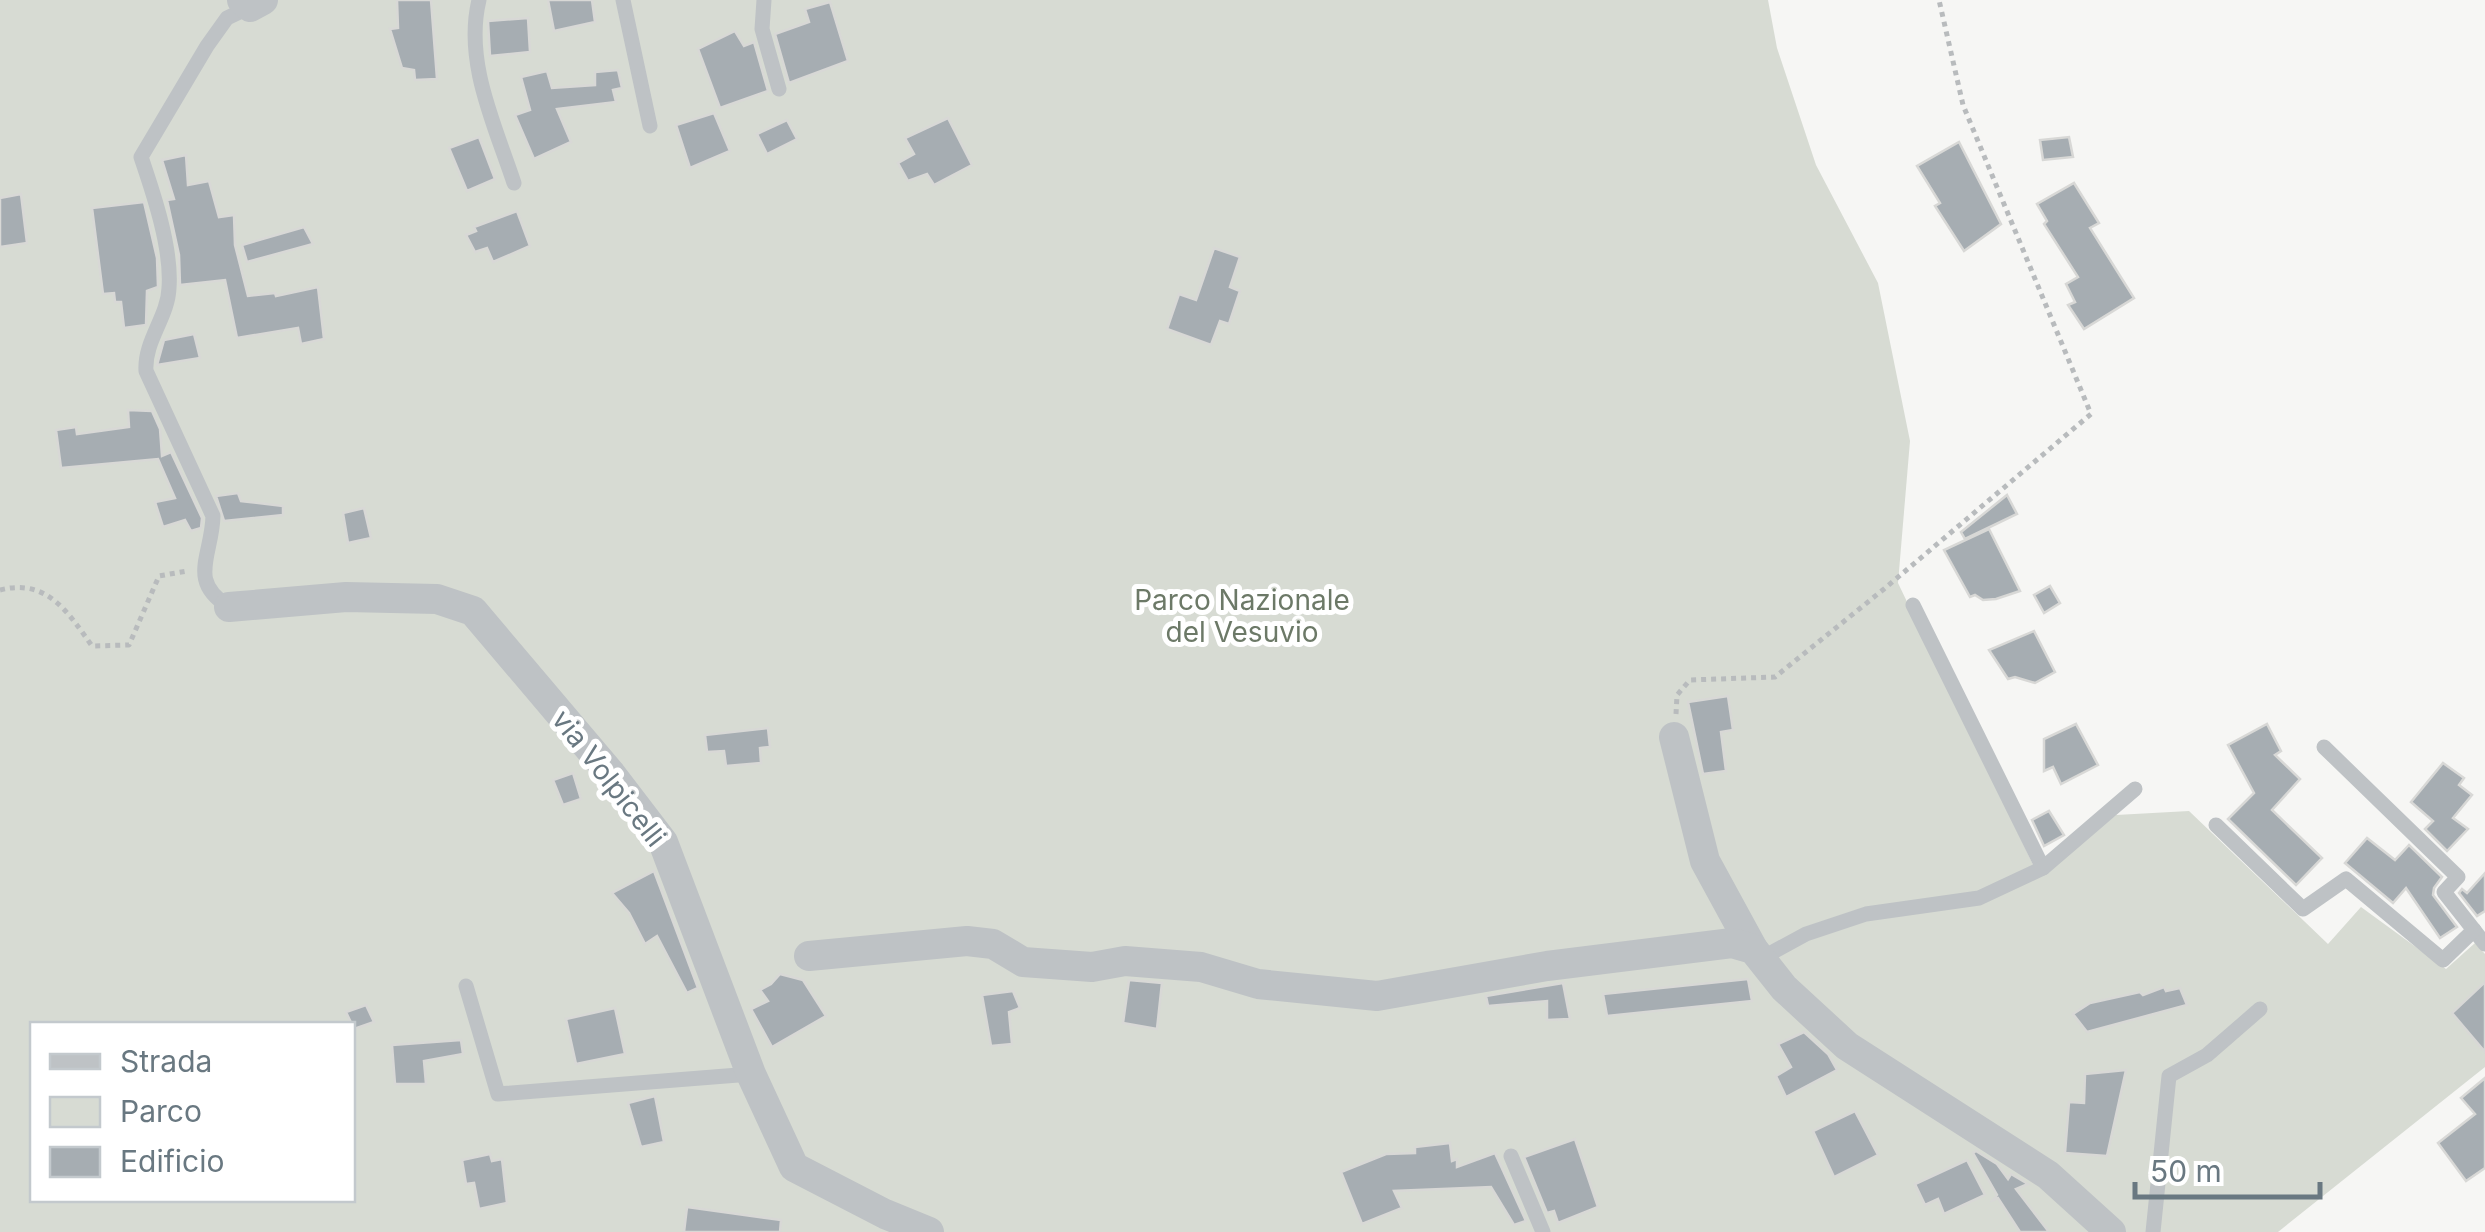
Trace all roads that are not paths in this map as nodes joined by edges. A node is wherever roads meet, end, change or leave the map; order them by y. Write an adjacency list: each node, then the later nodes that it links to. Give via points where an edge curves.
1 (479, 0): 7 (lane, via 478,75)
2 (624, 0): 6 (lane)
3 (764, 0): 5 (lane, via 762,28)
4 (252, 2): 9 (lane, via 228,18 207,46 141,158 160,211 170,290 145,355 146,371 213,516 204,582 210,596)
5 (778, 89)
6 (650, 126)
7 (514, 183)
8 (1913, 605): 14 (lane)
9 (228, 607): 21 (street, via Volpicelli, via 346,597 437,599 473,611 663,842)
10 (1674, 737): 17 (street, via 1704,860)
11 (2324, 748): 15 (lane, via 2458,877 2444,892)
12 (2136, 789): 14 (lane)
13 (2216, 825): 15 (lane, via 2303,909 2346,879 2444,960)
14 (2043, 868): 17 (lane, via 1979,898 1866,914)
15 (2474, 930): 16 (lane)
16 (2485, 944)
17 (1748, 950): 18 (street, via 1547,966 1377,996 1258,984 1201,967 1024,962 993,944 967,941); 25 (street, via 1847,1046 2048,1175)
18 (810, 956)
19 (466, 986): 21 (lane, via 498,1094)
20 (2260, 1009): 26 (lane, via 2207,1055 2169,1076)
21 (751, 1074): 23 (street, via Volpicelli, via 794,1167)
22 (1511, 1156): 24 (lane)
23 (928, 1232)
24 (1543, 1232)
25 (2111, 1232)
26 (2153, 1232)

